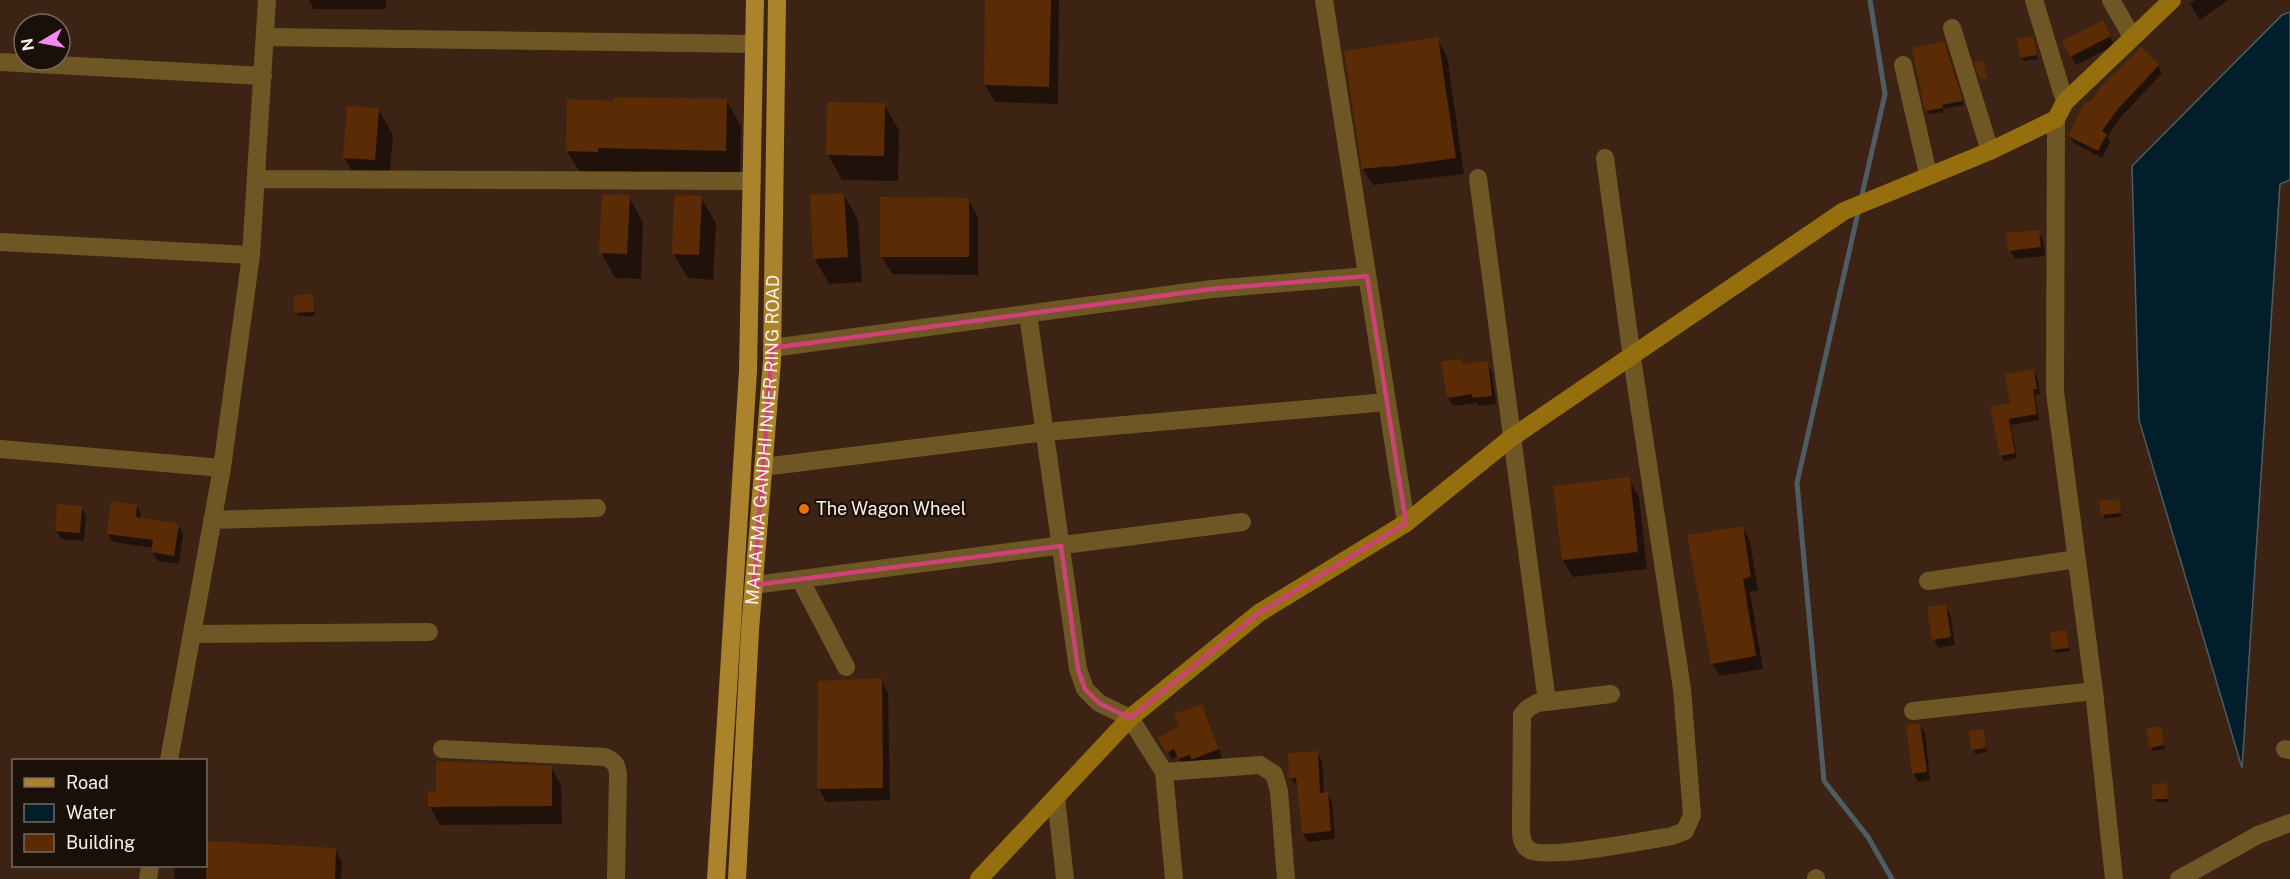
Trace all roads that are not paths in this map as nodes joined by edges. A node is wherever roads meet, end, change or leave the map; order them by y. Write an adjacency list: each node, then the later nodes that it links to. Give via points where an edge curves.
1 (267, 0): 9 (street)
2 (755, 0): 11 (main road, MAHATMA GANDHI INNER RING ROAD)
3 (777, 0): 27 (main road, MAHATMA GANDHI INNER RING ROAD)
4 (1324, 0): 25 (street)
5 (2034, 0): 15 (street)
6 (2111, 0): 10 (street)
7 (2172, 0): 10 (street)
8 (1952, 28): 17 (street)
9 (265, 37): 11 (street); 14 (street)
10 (2132, 37): 15 (street)
11 (754, 44): 22 (main road, MAHATMA GANDHI INNER RING ROAD)
12 (0, 62): 14 (street)
13 (1903, 65): 19 (street)
14 (263, 76): 21 (street)
15 (2065, 102): 16 (street)
16 (2056, 119): 17 (street); 40 (street, via 2055,392)
17 (1990, 151): 19 (street)
18 (1605, 158): 28 (street)
19 (1928, 174): 28 (street, via 1844,211)
20 (1478, 178): 31 (street)
21 (256, 179): 22 (street); 24 (street)
22 (752, 181): 58 (main road, MAHATMA GANDHI INNER RING ROAD, via 748,371)
23 (0, 242): 24 (street)
24 (251, 255): 34 (street)
25 (1367, 276): 26 (street, via 1212,289); 29 (street)
26 (1028, 314): 27 (street); 30 (street)
27 (772, 348): 33 (main road, MAHATMA GANDHI INNER RING ROAD)
28 (1632, 358): 31 (street); 49 (street, via 1682,689 1692,815 1685,831 1672,837 1562,853 1528,850 1522,840 1521,722 1527,709)
29 (1387, 402): 30 (street); 38 (street)
30 (1045, 432): 33 (street); 39 (street)
31 (1511, 438): 38 (street); 49 (street)
32 (0, 449): 34 (street)
33 (763, 467): 43 (main road, MAHATMA GANDHI INNER RING ROAD)
34 (222, 468): 36 (street)
35 (597, 508): 36 (street)
36 (213, 520): 45 (street)
37 (1242, 522): 39 (street)
38 (1406, 523): 51 (street, via 1259,613)
39 (1061, 546): 41 (street); 51 (street, via 1078,669 1085,689 1099,703)
40 (2077, 559): 42 (street); 47 (street)
41 (800, 579): 43 (street); 46 (street)
42 (1928, 581)
43 (754, 585): 59 (main road, MAHATMA GANDHI INNER RING ROAD)
44 (429, 632): 45 (street)
45 (192, 634): 53 (street)
46 (846, 666)
47 (2094, 691): 50 (street); 64 (street)
48 (1611, 694): 49 (street)
49 (1547, 702)
50 (1913, 711)
51 (1130, 718): 54 (street); 55 (street)
52 (442, 749): 57 (street, via 605,757 613,761 618,774)
53 (169, 759)
54 (1164, 772): 62 (street); 63 (street, via 1260,765 1274,774 1279,790)
55 (1056, 797): 60 (street); 61 (street)
56 (2290, 823): 65 (street)
57 (616, 879)
58 (717, 879)
59 (737, 879)
60 (980, 879)
61 (1065, 879)
62 (1174, 879)
63 (1286, 879)
64 (2114, 879)
65 (2179, 879)

